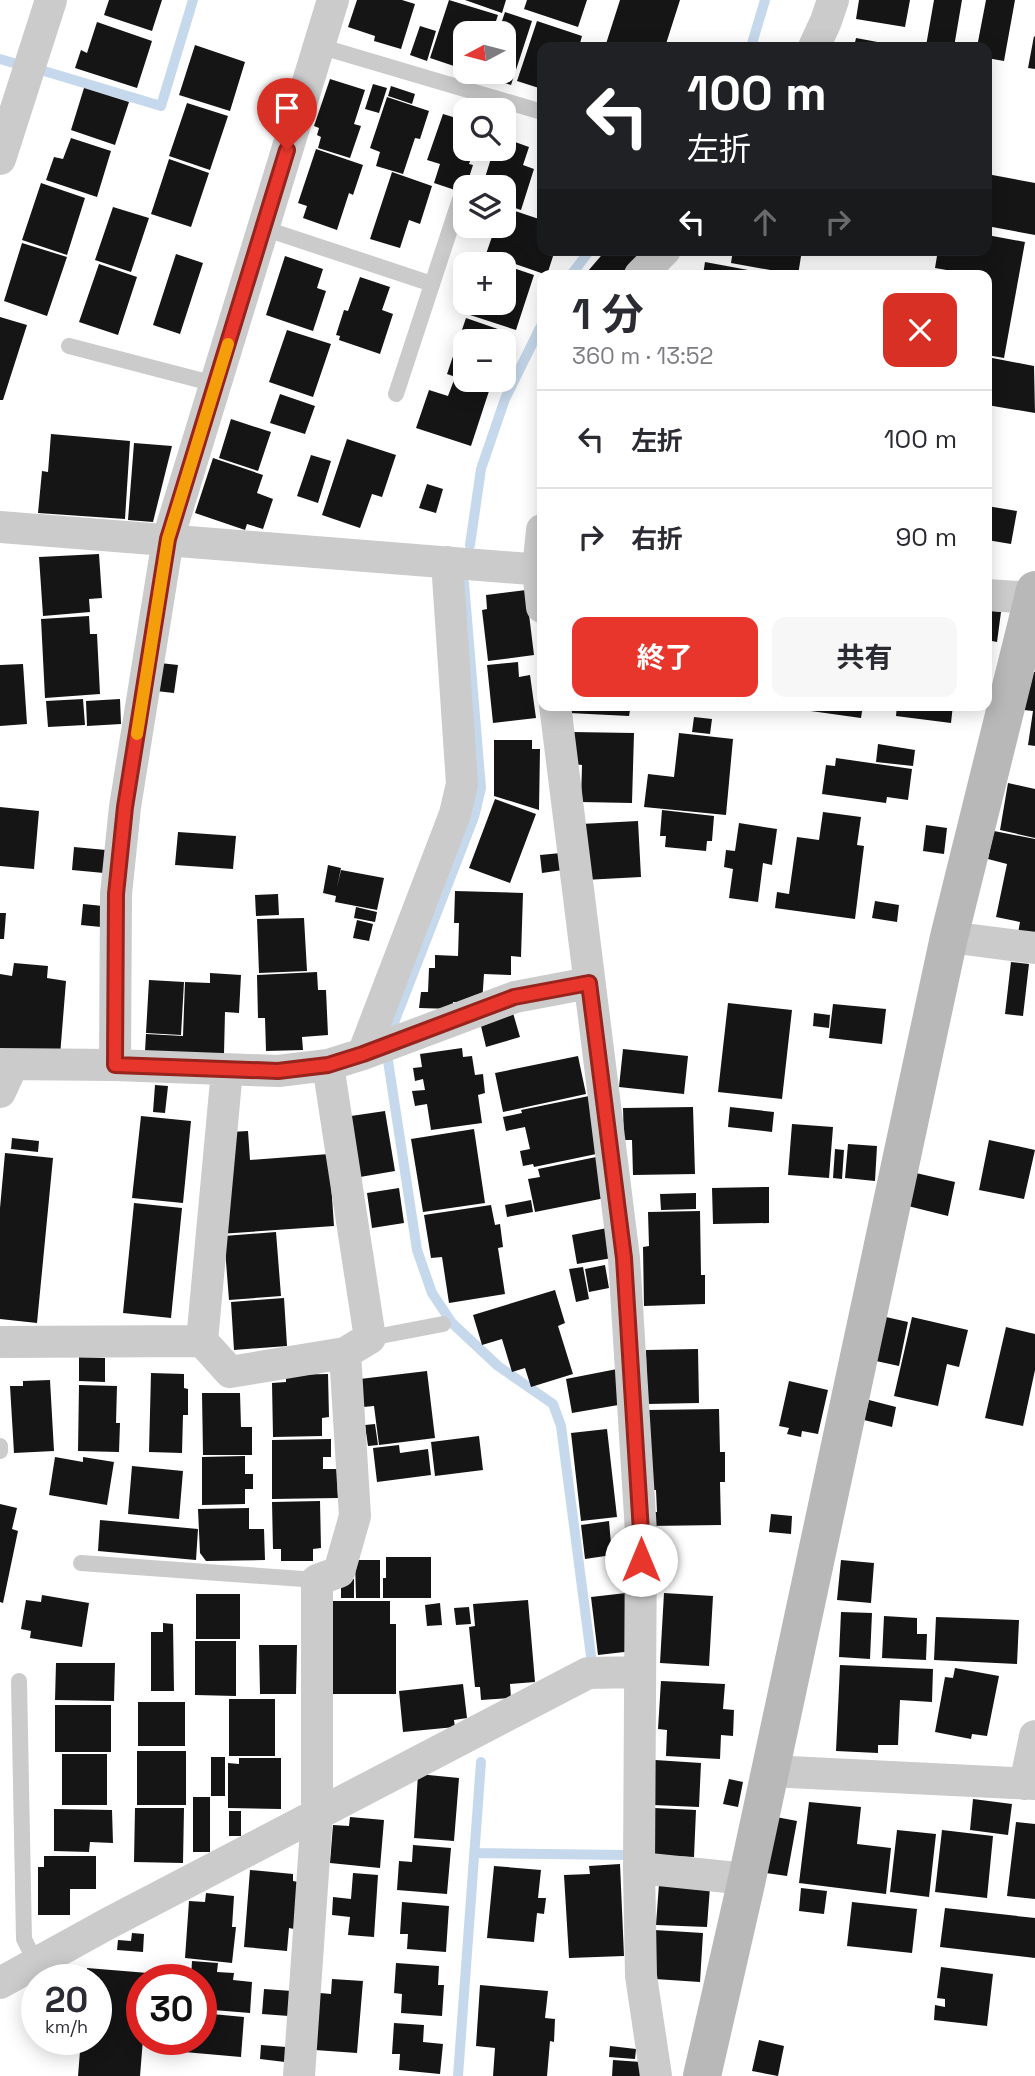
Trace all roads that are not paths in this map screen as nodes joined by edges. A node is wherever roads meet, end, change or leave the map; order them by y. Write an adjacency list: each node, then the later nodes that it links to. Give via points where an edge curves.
1 (51, 0): 7 (street)
2 (333, 0): 5 (street)
3 (832, 0): 4 (street)
4 (816, 42)
5 (319, 46): 6 (lane); 9 (street)
6 (537, 111)
7 (0, 159)
8 (453, 220): 12 (lane)
9 (263, 228): 12 (lane); 14 (street)
10 (658, 256): 11 (street)
11 (645, 270)
12 (432, 284): 15 (lane)
13 (69, 346): 14 (lane)
14 (215, 384): 17 (street)
15 (396, 394)
16 (0, 527): 17 (street)
17 (168, 539): 18 (street); 27 (street, via 125,807 116,894)
18 (447, 562): 19 (street); 26 (street, via 462,784 455,814)
19 (537, 570)
20 (992, 596): 21 (street)
21 (1033, 601): 23 (street)
22 (556, 711): 25 (street)
23 (949, 937): 24 (street); 40 (street)
24 (1035, 948)
25 (589, 983): 26 (street, via 514,997); 37 (street, via 624,1258 641,1532)
26 (363, 1054): 28 (street)
27 (115, 1065): 29 (street); 30 (street)
28 (328, 1065): 29 (street, via 278,1071); 34 (street)
29 (227, 1070): 32 (street)
30 (4, 1074)
31 (443, 1324): 34 (lane)
32 (202, 1341): 33 (street); 34 (street, via 230,1372)
33 (0, 1342)
34 (358, 1345): 36 (street, via 355,1516 339,1572)
35 (81, 1563): 36 (lane)
36 (317, 1580): 42 (street)
37 (640, 1672): 42 (street, via 588,1673); 43 (street)
38 (19, 1681): 45 (lane, via 24,1939)
39 (1035, 1735): 41 (street)
40 (769, 1771): 41 (street); 44 (street)
41 (1030, 1784)
42 (317, 1814): 45 (street); 47 (street)
43 (639, 1868): 44 (street); 48 (street, via 641,1976)
44 (747, 1879): 49 (street)
45 (36, 1963): 46 (street)
46 (0, 1983)
47 (299, 2076)
48 (656, 2076)
49 (702, 2076)

